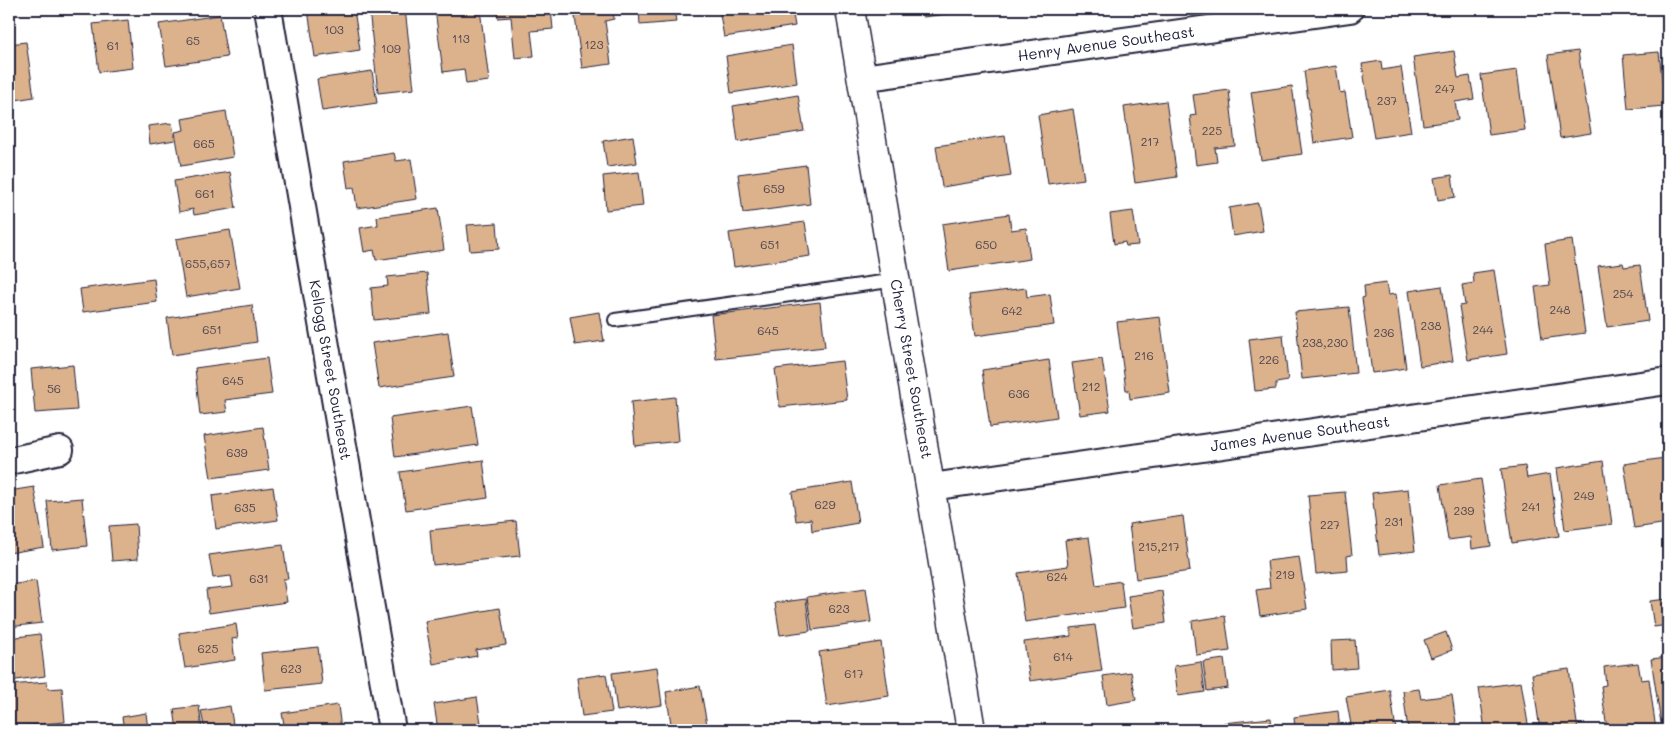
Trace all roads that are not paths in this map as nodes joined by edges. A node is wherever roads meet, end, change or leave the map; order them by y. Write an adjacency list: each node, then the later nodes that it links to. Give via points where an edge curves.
1 (268, 9): 11 (street, Kellogg Street Southeast)
2 (850, 9): 4 (street, Cherry Street Southeast)
3 (1350, 9): 4 (street, Henry Avenue Southeast)
4 (862, 78): 5 (street, Cherry Street Southeast)
5 (896, 280): 6 (lane); 10 (street, Cherry Street Southeast)
6 (615, 320)
7 (1668, 381): 10 (street, James Avenue Southeast)
8 (60, 450): 9 (street)
9 (9, 461)
10 (931, 487): 12 (street, Cherry Street Southeast)
11 (392, 730)
12 (972, 730)

